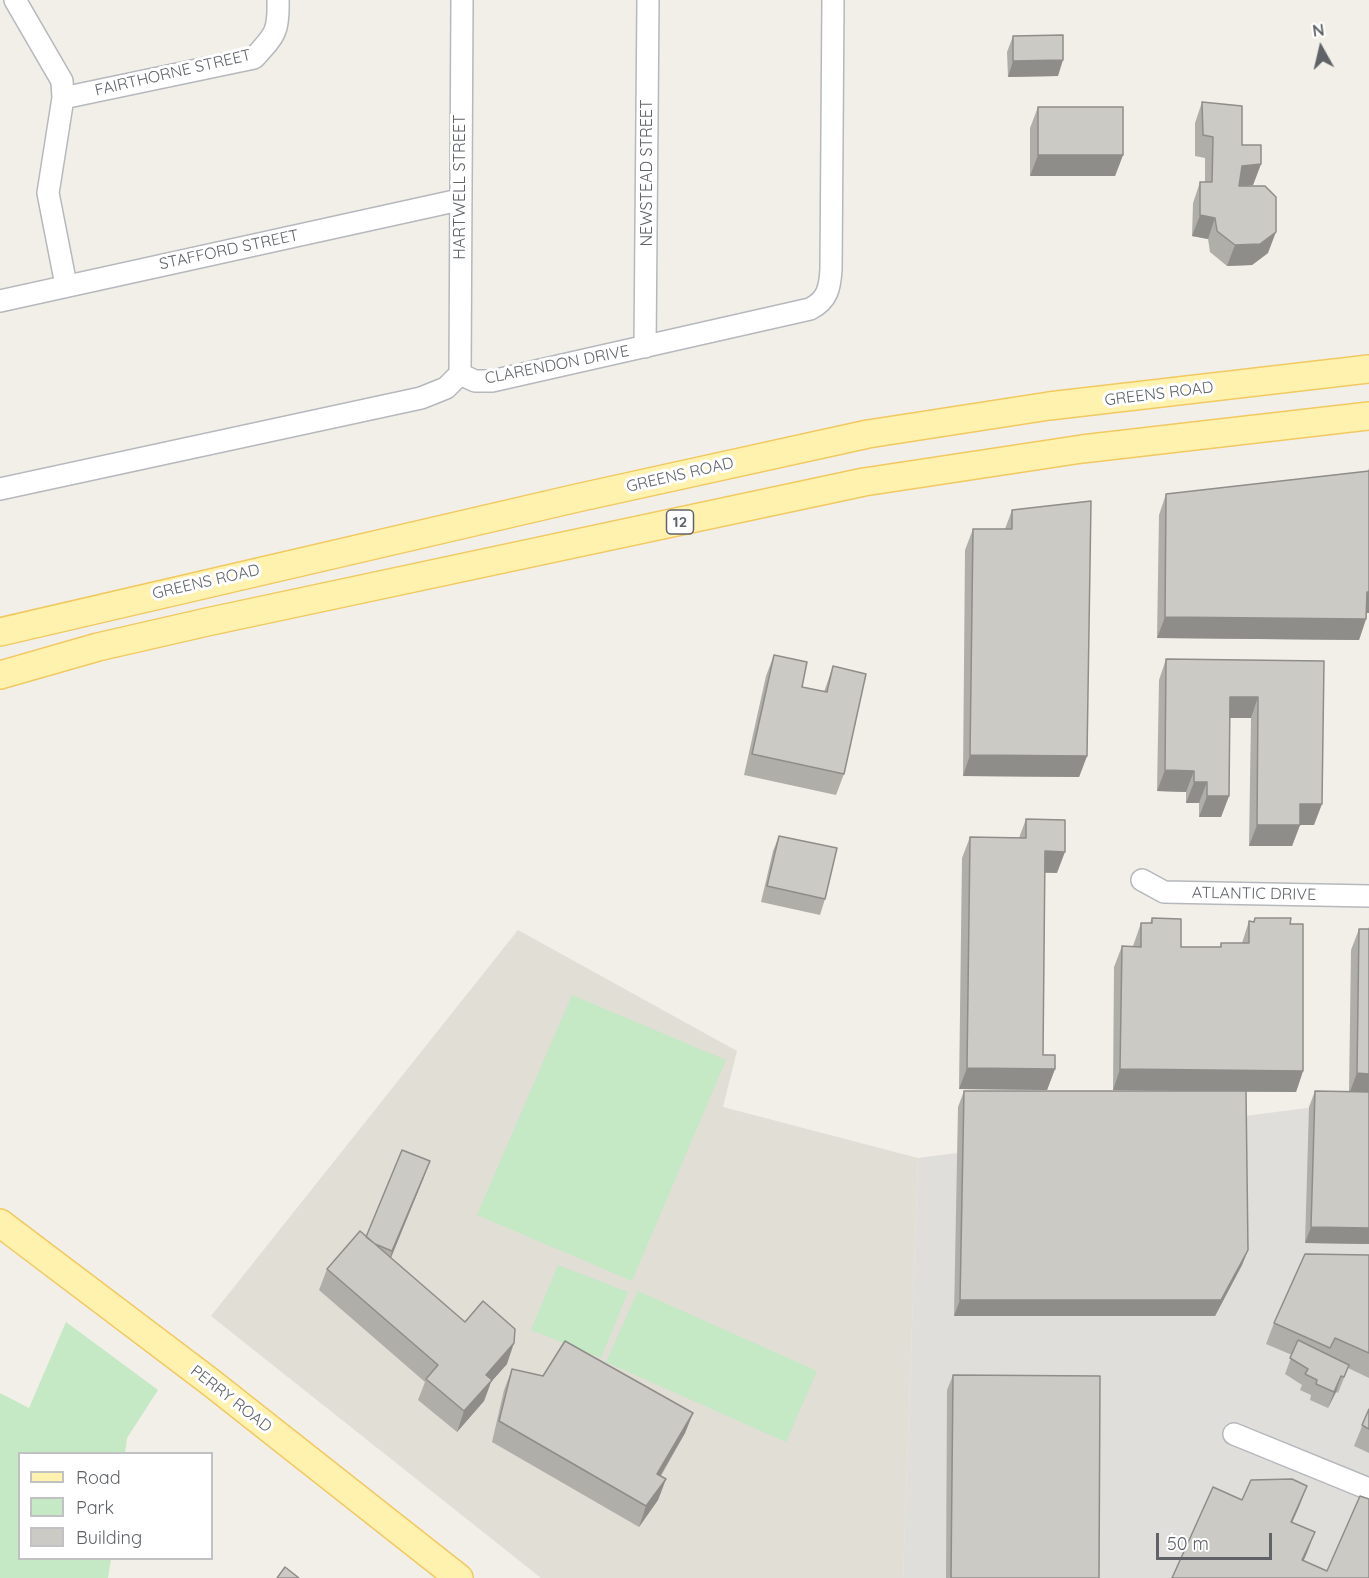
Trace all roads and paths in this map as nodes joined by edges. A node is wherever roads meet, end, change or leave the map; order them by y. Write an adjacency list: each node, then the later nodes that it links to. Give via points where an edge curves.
1 (15, 0): 6 (street, via 62,81)
2 (278, 0): 6 (street, FAIRTHORNE STREET, via 279,25 254,58)
3 (462, 0): 7 (street, HARTWELL STREET)
4 (648, 0): 10 (street, NEWSTEAD STREET)
5 (833, 0): 10 (street, CLARENDON DRIVE, via 831,269 826,295 810,309)
6 (63, 98): 8 (street, via 48,193)
7 (459, 200): 8 (street, STAFFORD STREET); 12 (street, HARTWELL STREET)
8 (66, 285): 9 (street, STAFFORD STREET)
9 (0, 301)
10 (645, 347): 12 (street, CLARENDON DRIVE, via 492,381 475,381)
11 (1369, 369): 14 (main road, GREENS ROAD, via 931,423)
12 (460, 374): 15 (street, CLARENDON DRIVE, via 446,388 421,398)
13 (1369, 416): 16 (main road, 12, via 980,463 864,482)
14 (687, 473): 16 (main road, via 682,495); 17 (main road, GREENS ROAD, via 46,619)
15 (0, 489)
16 (698, 518): 18 (main road, 12, via 196,625)
17 (0, 633): 18 (main road)
18 (7, 673)
19 (1142, 880): 20 (street, ATLANTIC DRIVE, via 1164,892)
20 (1369, 896)
21 (0, 1223): 24 (main road, PERRY ROAD)
22 (1234, 1434): 23 (street)
23 (1369, 1489)
24 (459, 1578)

